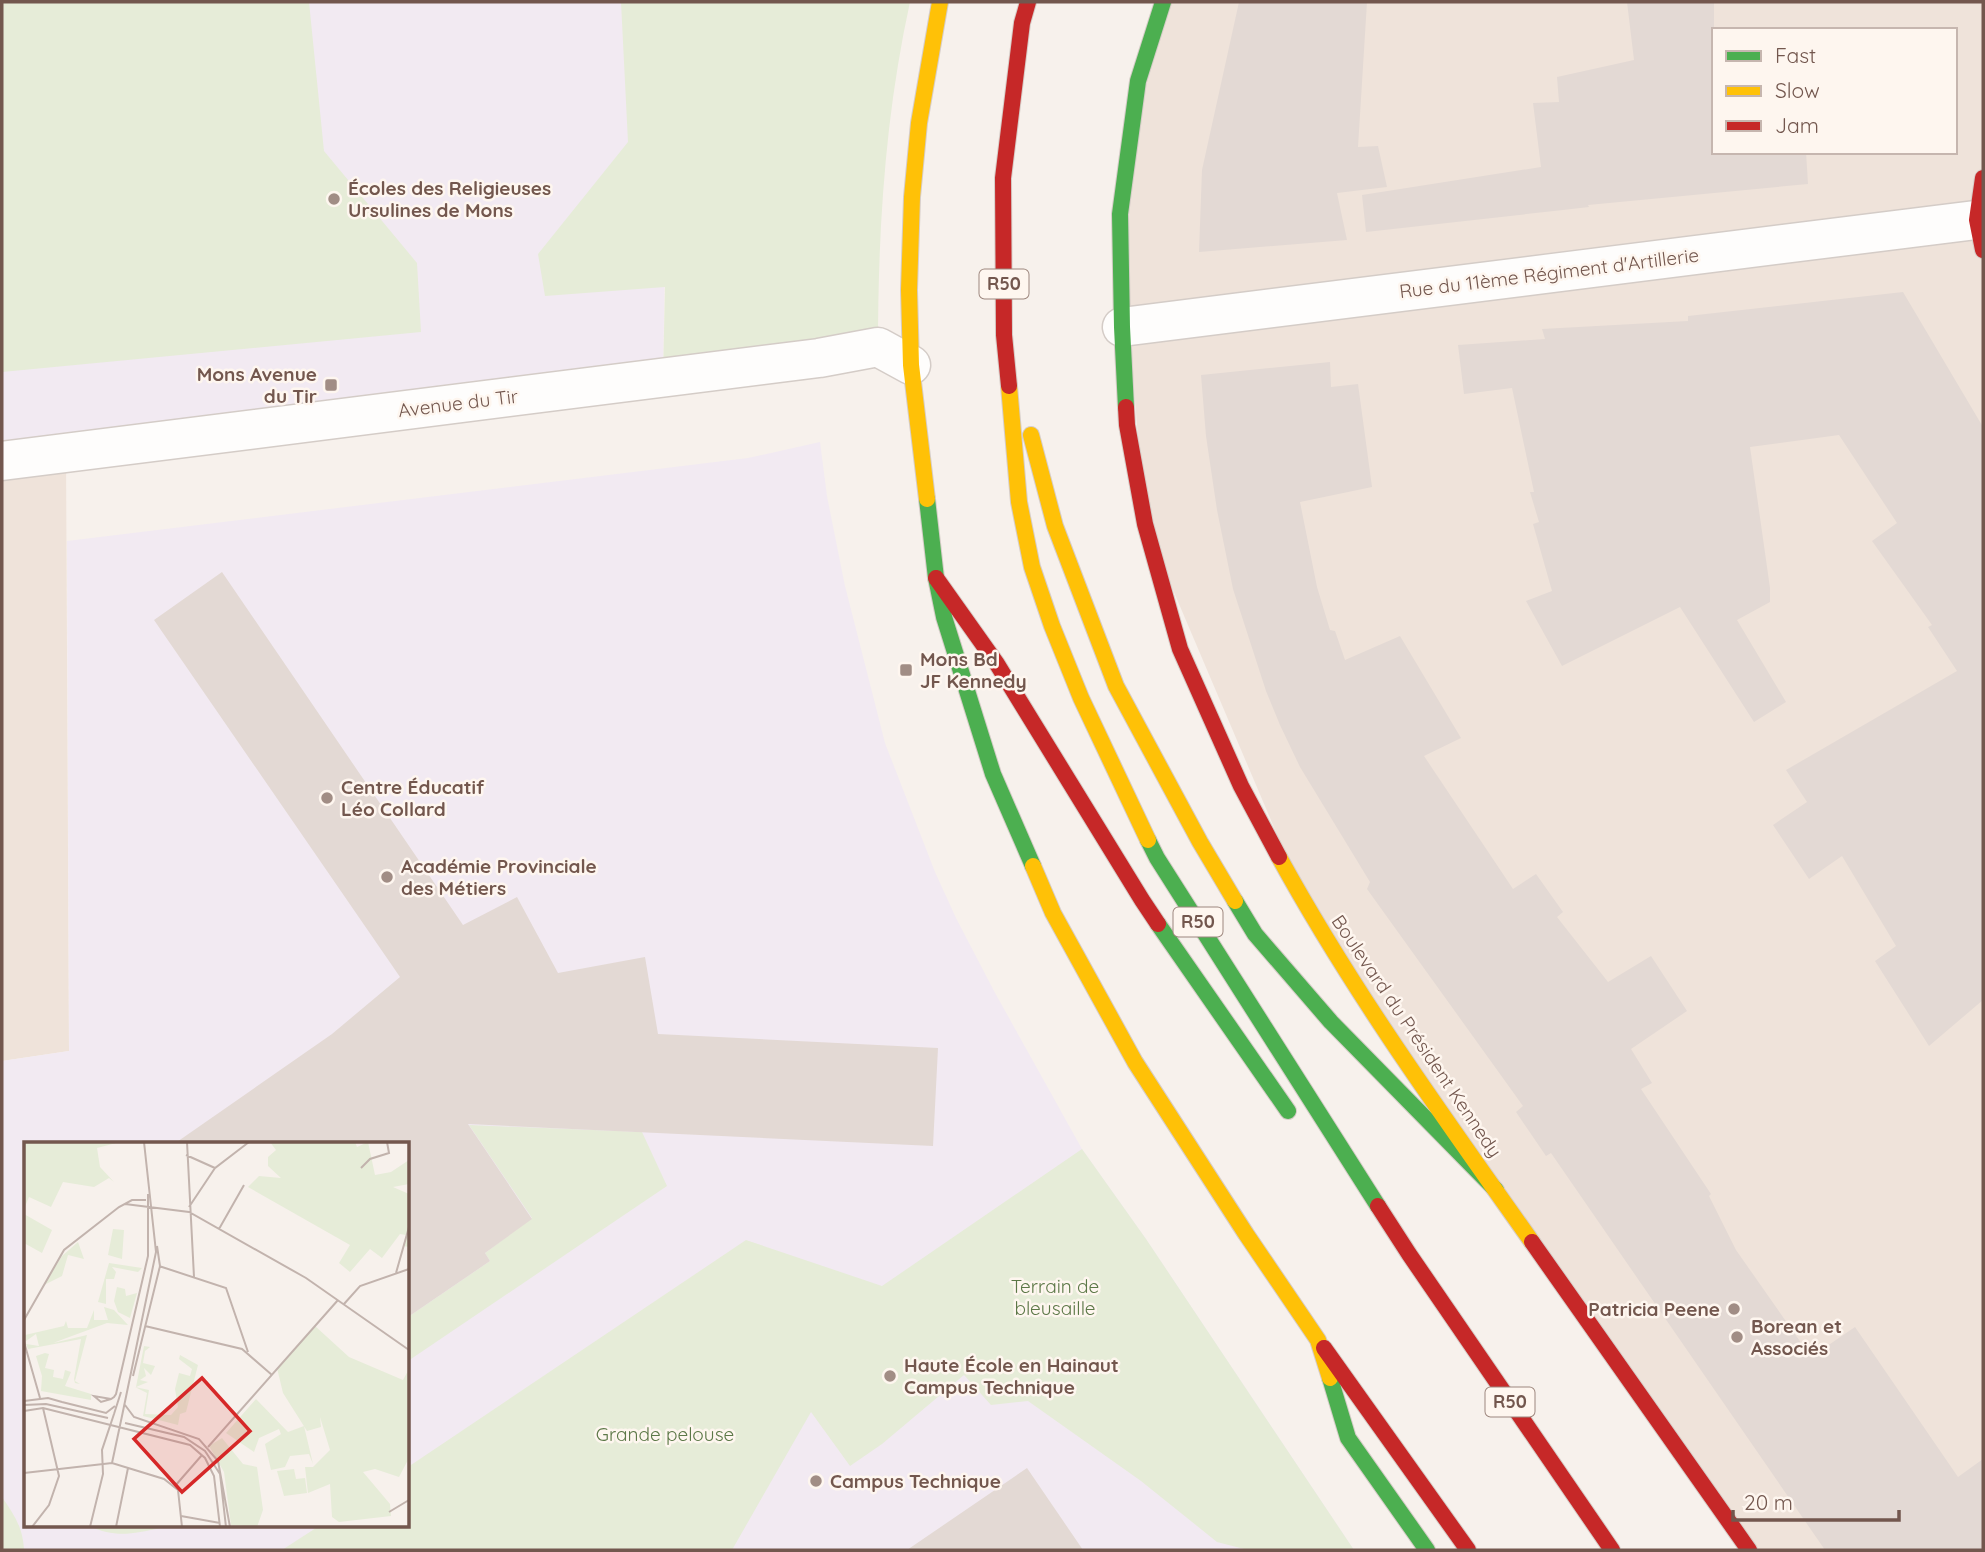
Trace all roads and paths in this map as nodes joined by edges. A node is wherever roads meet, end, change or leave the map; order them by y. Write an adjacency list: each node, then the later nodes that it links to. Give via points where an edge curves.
1 (940, 2): 8 (main road, via 919,123 912,197)
2 (1028, 2): 7 (main road, R50, via 1003,177)
3 (1163, 2): 6 (main road, Boulevard du Président Kennedy, via 1138,81 1120,214)
4 (1983, 178): 5 (main road)
5 (1981, 230): 6 (street, Rue du 11ème Régiment d'Artillerie)
6 (1122, 327): 13 (main road, Boulevard du Président Kennedy, via 1127,425 1145,524 1180,649 1241,786 1313,919 1383,1030)
7 (1004, 335): 13 (main road, via 1055,526 1116,685 1200,842 1272,954 1331,1023); 14 (main road, R50, via 1015,468 1032,567 1080,698 1157,858)
8 (911, 365): 9 (street, Avenue du Tir, via 878,347); 10 (main road)
9 (2, 461)
10 (936, 578): 11 (main road, via 997,664 1142,900); 15 (main road, via 993,774 1053,913 1135,1062)
11 (1295, 1121)
12 (1339, 1172): 14 (main road)
13 (1496, 1190): 19 (main road, Boulevard du Président Kennedy)
14 (1409, 1255): 18 (main road, R50)
15 (1318, 1340): 16 (main road, via 1348,1438); 17 (main road)
16 (1427, 1550)
17 (1468, 1550)
18 (1612, 1550)
19 (1749, 1550)

